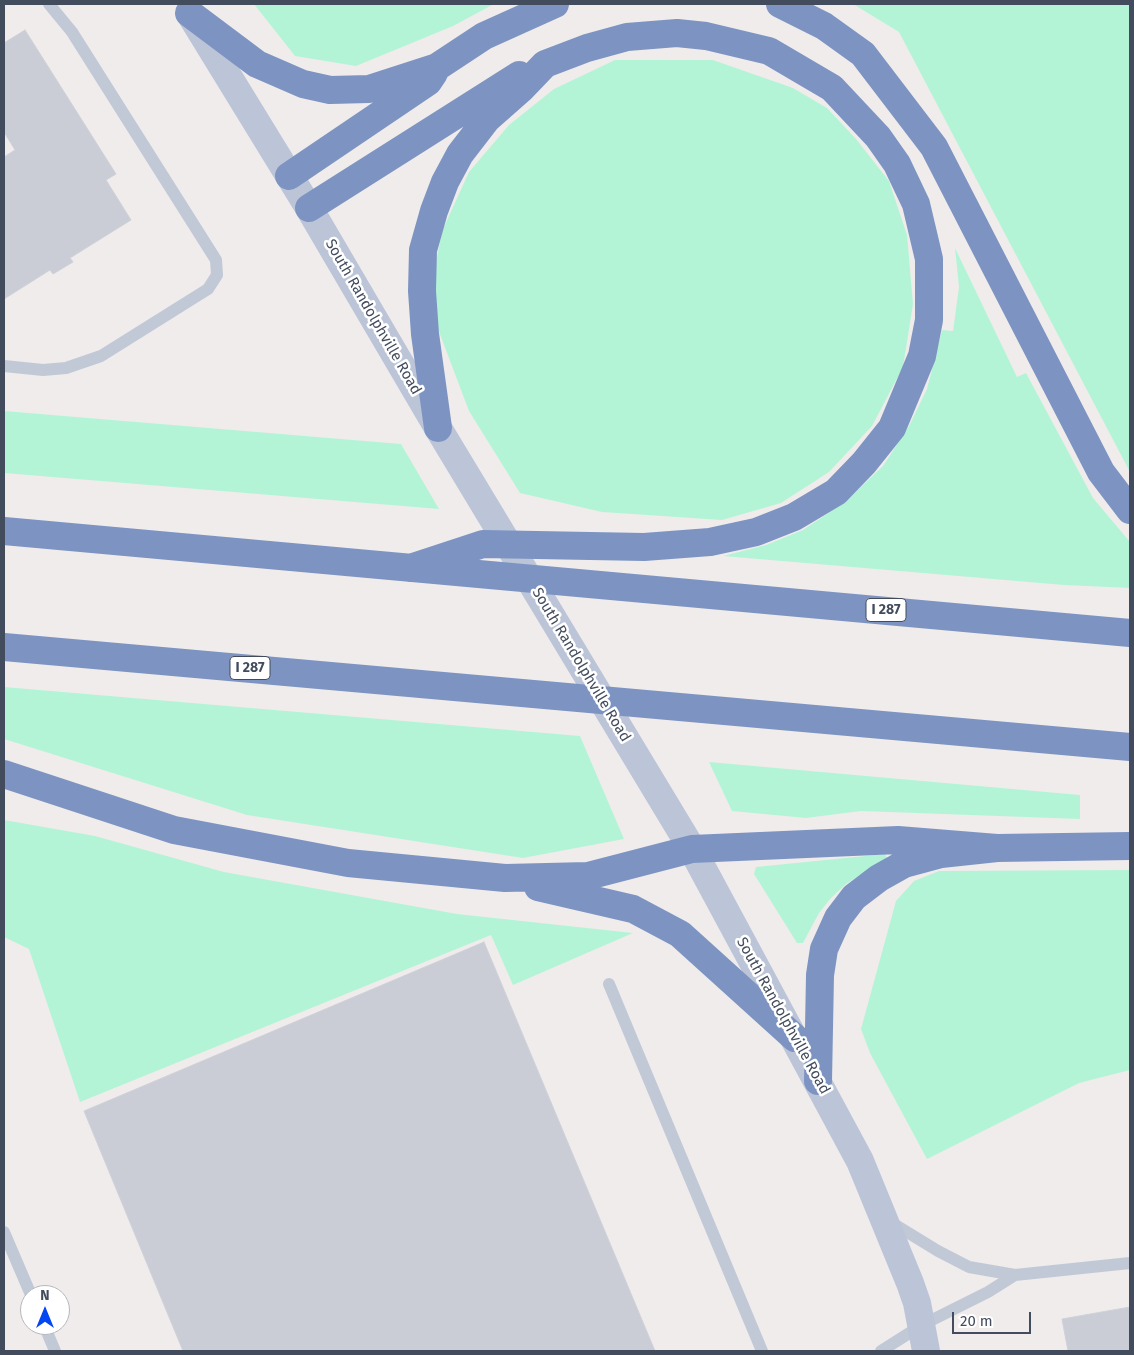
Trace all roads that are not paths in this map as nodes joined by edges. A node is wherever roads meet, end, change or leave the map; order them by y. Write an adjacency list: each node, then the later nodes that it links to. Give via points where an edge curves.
1 (49, 4): 9 (lane, via 72,32 216,260 217,275 208,289 101,356 66,368 43,370)
2 (555, 4): 6 (highway, via 484,36)
3 (780, 4): 11 (highway, via 824,26 863,54 934,147 1101,472)
4 (186, 8): 6 (highway, via 257,64 303,84 330,90 369,88); 7 (main road, South Randolphville Road)
5 (545, 64): 8 (highway, via 511,78); 10 (highway, via 487,119 460,154 434,210 423,250 422,291 424,334); 13 (highway, via 627,37 677,33 769,51 832,88 878,137 897,164 916,204 929,259 929,320 922,356 892,428 836,492 794,517 756,532 710,542 644,547 483,544)
6 (437, 68): 7 (highway, via 428,82)
7 (289, 176): 8 (main road, South Randolphville Road)
8 (309, 208): 10 (main road, South Randolphville Road)
9 (4, 366)
10 (438, 428): 20 (main road, South Randolphville Road)
11 (1130, 510)
12 (4, 530): 13 (highway, I 287)
13 (410, 568): 14 (highway, I 287)
14 (1130, 633)
15 (4, 647): 16 (highway, I 287)
16 (1130, 748)
17 (4, 774): 21 (highway, via 174,830 348,863)
18 (1130, 846): 19 (highway)
19 (997, 848): 20 (highway, via 898,840); 24 (highway, via 941,854 904,864 854,897 838,918 824,949 820,975)
20 (692, 849): 21 (highway, via 588,876); 23 (main road, South Randolphville Road)
21 (505, 878): 23 (highway, via 633,909 680,934)
22 (609, 984): 33 (lane)
23 (795, 1038): 24 (main road, South Randolphville Road)
24 (818, 1081): 25 (main road, South Randolphville Road)
25 (886, 1219): 28 (lane, via 969,1266); 31 (main road, South Randolphville Road, via 910,1283)
26 (4, 1232): 29 (lane)
27 (1130, 1263): 28 (lane)
28 (1015, 1275): 31 (lane)
29 (27, 1285)
30 (48, 1335): 32 (lane)
31 (924, 1338): 34 (lane)
32 (55, 1351)
33 (762, 1351)
34 (881, 1351)

